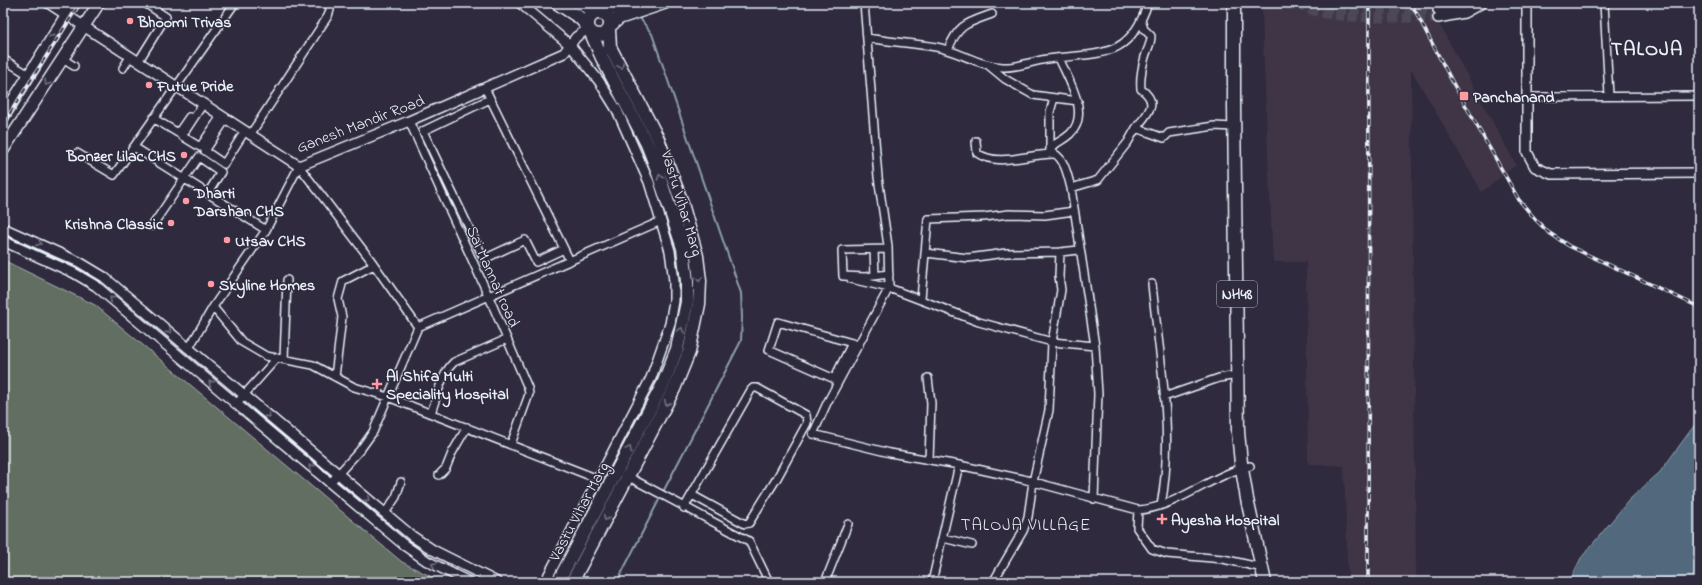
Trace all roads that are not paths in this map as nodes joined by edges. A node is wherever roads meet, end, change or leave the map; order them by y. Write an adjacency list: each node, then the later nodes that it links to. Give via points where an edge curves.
1 (48, 3): 22 (street, Ganesh Mandir Road)
2 (74, 3): 22 (main road)
3 (99, 3): 24 (main road)
4 (145, 3): 34 (street, via 166,17)
5 (235, 3): 39 (street)
6 (329, 3): 54 (street, via 328,16)
7 (520, 3): 28 (street)
8 (556, 3): 26 (main road, via 583,20)
9 (580, 3): 20 (main road)
10 (626, 3): 20 (main road)
11 (664, 3): 25 (main road, via 619,18)
12 (864, 3): 27 (street)
13 (1148, 3): 23 (street)
14 (1234, 3): 52 (main road, NH48)
15 (1243, 3): 112 (main road, NH48)
16 (1466, 3): 17 (street, via 1438,14 1464,13)
17 (1482, 3)
18 (1527, 3): 43 (street)
19 (1604, 3): 41 (street)
20 (600, 13): 25 (main road, via 608,17); 26 (main road, via 589,18)
21 (992, 14): 29 (street, via 966,23 954,35)
22 (66, 15): 24 (street, Ganesh Mandir Road); 38 (main road, one-way to 22)
23 (1142, 23): 31 (street, via 1123,44 1100,54); 53 (street, via 1151,36 1151,44 1144,58 1141,89 1149,95 1151,101 1148,113)
24 (84, 27): 30 (street, Ganesh Mandir Road); 33 (main road)
25 (610, 28): 26 (main road, via 600,36); 117 (main road, one-way to 117, via 609,41 613,52 650,121 668,163 695,246 700,281 697,317 683,371)
26 (589, 30): 28 (street, Ganesh Mandir Road, via 580,34); 113 (main road, Vastu Vihar Marg, one-way to 26, via 671,366 685,314 687,281 684,253 652,156)
27 (867, 38): 29 (street); 72 (street, via 878,177)
28 (570, 45): 40 (street, Ganesh Mandir Road, via 564,53); 66 (street, via 599,81 617,110 649,182)
29 (948, 50): 35 (street)
30 (130, 57): 34 (street, Ganesh Mandir Road); 37 (street)
31 (1059, 58): 35 (street, via 1004,67); 46 (street)
32 (3, 59): 38 (street)
33 (63, 59): 36 (street); 57 (main road, one-way to 57)
34 (138, 62): 39 (street, Ganesh Mandir Road)
35 (988, 65): 44 (street, via 1033,95)
36 (74, 66)
37 (124, 68)
38 (29, 75): 48 (main road)
39 (175, 86): 47 (street, Ganesh Mandir Road); 49 (street)
40 (485, 88): 45 (street); 51 (street, Ganesh Mandir Road)
41 (1609, 96): 42 (street); 43 (street)
42 (1699, 96)
43 (1527, 97): 61 (street, via 1527,152 1535,167 1552,174)
44 (1054, 98): 46 (street); 59 (street, via 1050,112)
45 (490, 99): 71 (street); 71 (street, via 423,131 484,259 525,240 536,262)
46 (1078, 101): 59 (street, via 1078,122 1070,134 1054,143)
47 (201, 103): 49 (street, via 178,133); 50 (street, Ganesh Mandir Road); 50 (street, via 182,136 200,147)
48 (3, 117)
49 (153, 118): 56 (street)
50 (223, 118): 54 (street, Ganesh Mandir Road); 54 (street, via 205,151 224,164)
51 (409, 121): 60 (street, Ganesh Mandir Road); 85 (street, Sai Mannat road)
52 (1234, 127): 53 (street, via 1214,126 1169,133 1164,138); 97 (main road, NH48)
53 (1136, 128): 63 (street, via 1098,180)
54 (248, 133): 60 (street, Ganesh Mandir Road)
55 (976, 141): 59 (street, via 977,153 984,158 1004,159)
56 (134, 147): 58 (street, via 114,175); 62 (street)
57 (3, 150)
58 (77, 153)
59 (1049, 153): 63 (street, via 1059,156)
60 (299, 166): 69 (street); 78 (street)
61 (1699, 173)
62 (184, 179): 64 (street); 64 (street, via 199,157 221,172); 67 (street)
63 (1071, 188): 65 (street)
64 (208, 194): 69 (street)
65 (1074, 211): 74 (street); 76 (street, via 1045,215 930,218)
66 (661, 221): 77 (street); 116 (street, via 674,276 674,301 670,324 652,378)
67 (152, 226)
68 (3, 228): 88 (street, one-way to 88, via 94,270)
69 (266, 230): 87 (street)
70 (3, 241): 89 (street, one-way to 70, via 88,280)
71 (564, 249): 77 (street)
72 (888, 249): 73 (street); 79 (street)
73 (874, 250): 80 (street); 80 (street, via 842,250 843,276)
74 (1079, 250): 75 (street); 94 (street)
75 (1060, 252): 76 (street, via 1006,253 968,258); 92 (street, via 1061,290)
76 (926, 253): 86 (street)
77 (570, 261): 85 (street)
78 (374, 264): 90 (street); 98 (street, via 343,281 338,299 342,317)
79 (889, 274): 80 (street); 84 (street)
80 (875, 276)
81 (851, 279): 84 (street)
82 (287, 280): 96 (street)
83 (1152, 284): 103 (street, via 1163,366)
84 (889, 288): 86 (street); 93 (street)
85 (489, 297): 90 (street); 91 (street, Sai Mannat road)
86 (921, 299): 92 (street, via 979,322)
87 (213, 307): 95 (street); 96 (street, via 242,342 266,356)
88 (148, 314): 89 (street); 95 (street, one-way to 95)
89 (141, 323): 104 (street, one-way to 89)
90 (418, 327): 102 (street)
91 (507, 339): 105 (street, via 450,365); 107 (street, Sai Mannat road, via 529,394)
92 (1052, 342): 94 (street); 119 (street, via 1049,410)
93 (855, 344): 100 (street); 100 (street, via 778,322 769,350)
94 (1095, 346): 122 (street, via 1098,394)
95 (189, 348): 101 (street)
96 (280, 358): 98 (street, via 313,365); 101 (street)
97 (1238, 375): 103 (street, via 1220,378); 112 (main road, NH48, via 1238,432)
98 (335, 377): 102 (street, via 365,392)
99 (928, 378): 110 (street, via 931,403)
100 (836, 380): 110 (street, via 813,434)
101 (245, 395): 104 (street); 108 (street, one-way to 108)
102 (388, 397): 105 (street); 114 (street, via 367,442)
103 (1164, 397): 123 (street, via 1167,463)
104 (236, 404): 109 (street)
105 (431, 413): 106 (street)
106 (467, 427): 107 (street); 115 (street, via 446,468)
107 (511, 444): 116 (street)
108 (305, 446): 109 (street); 114 (street)
109 (296, 454): 120 (street, one-way to 109)
110 (929, 460): 111 (street)
111 (959, 465): 119 (street); 128 (street)
112 (1246, 467): 123 (street); 130 (main road, NH48, via 1247,499); 141 (main road, NH48)
113 (617, 471): 117 (street); 135 (main road, Vastu Vihar Marg)
114 (339, 475): 120 (street); 126 (street, one-way to 126)
115 (439, 475)
116 (598, 479): 134 (street)
117 (633, 480): 124 (street); 136 (main road, one-way to 136)
118 (401, 482): 126 (street, via 396,497)
119 (1033, 482): 122 (street); 131 (street, via 1028,517 1023,531)
120 (330, 483): 132 (street, one-way to 120, via 416,554)
121 (692, 495): 121 (street, via 753,388 806,415 807,423 749,523 745,524); 124 (street)
122 (1094, 499): 125 (street)
123 (1161, 505): 125 (street)
124 (684, 508): 137 (street, via 750,541)
125 (1138, 510): 130 (street, via 1137,528 1152,550 1167,554 1223,559)
126 (385, 513): 133 (street, via 426,546)
127 (848, 524): 138 (street)
128 (943, 538): 129 (street); 139 (street)
129 (972, 545)
130 (1264, 568): 140 (main road, NH48)
131 (996, 581)
132 (469, 582)
133 (497, 582)
134 (545, 582)
135 (558, 582)
136 (572, 582)
137 (769, 582)
138 (825, 582)
139 (932, 582)
140 (1265, 582)
141 (1274, 582)

